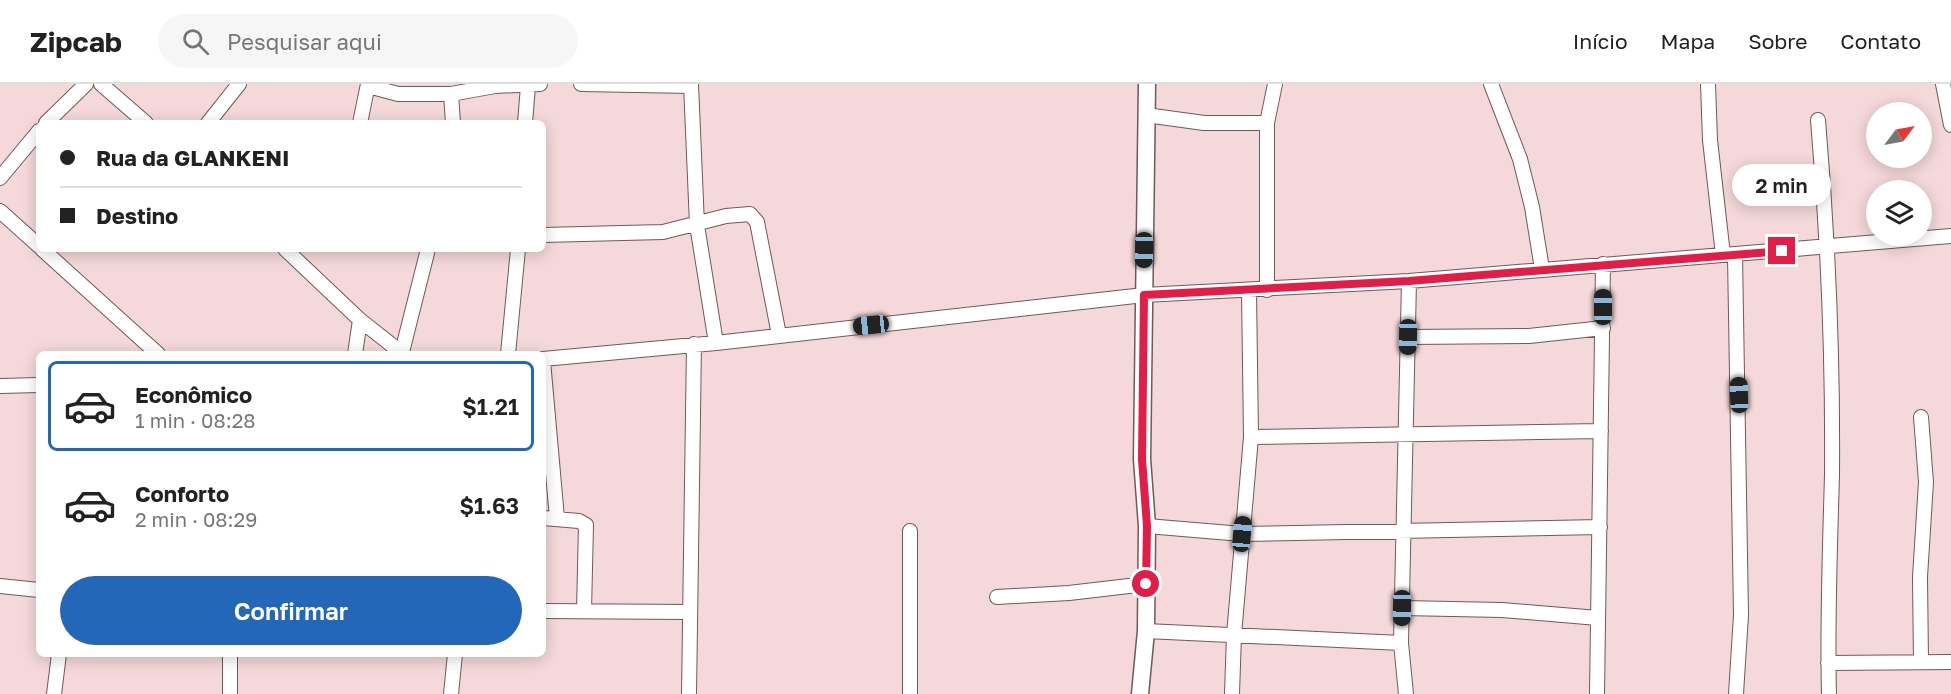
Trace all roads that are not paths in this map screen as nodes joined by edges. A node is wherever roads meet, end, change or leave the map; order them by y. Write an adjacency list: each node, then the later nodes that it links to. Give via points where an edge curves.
1 (86, 84): 15 (street)
2 (101, 84): 16 (street)
3 (239, 84): 17 (street)
4 (581, 84): 12 (street)
5 (1147, 84): 14 (street)
6 (1275, 84): 23 (street)
7 (1491, 84): 38 (street, via 1521,159)
8 (1708, 84): 36 (street, via 1710,140)
9 (1943, 84): 22 (street)
10 (368, 85): 13 (street, via 398,94); 18 (street)
11 (534, 85): 13 (street, via 495,86); 20 (street)
12 (691, 85): 27 (street)
13 (451, 94): 19 (street)
14 (1146, 115): 23 (street, via 1204,123); 42 (street)
15 (49, 120)
16 (143, 120)
17 (210, 120)
18 (361, 120)
19 (453, 120)
20 (526, 120)
21 (1818, 120): 31 (street)
22 (1951, 120)
23 (1267, 123): 40 (street)
24 (36, 135): 25 (street)
25 (0, 178)
26 (0, 211): 30 (street)
27 (697, 225): 28 (street, via 663,232); 45 (street, via 726,216 750,214 756,218); 47 (street)
28 (546, 235)
29 (1951, 236): 31 (street)
30 (36, 244)
31 (1829, 246): 36 (street); 85 (street, via 1832,474)
32 (44, 252): 49 (street)
33 (291, 252): 43 (street)
34 (427, 252): 52 (street)
35 (518, 252): 53 (street)
36 (1729, 255): 37 (street); 95 (street, via 1739,395 1741,615)
37 (1603, 264): 38 (street); 44 (street)
38 (1542, 269): 39 (street)
39 (1409, 281): 40 (street); 46 (street)
40 (1267, 290): 41 (street)
41 (1249, 291): 42 (street); 61 (street)
42 (1144, 295): 45 (street); 63 (street, via 1142,459)
43 (360, 320): 50 (street); 51 (street)
44 (1603, 328): 46 (street, via 1529,336); 59 (street)
45 (779, 335): 47 (street)
46 (1408, 337): 60 (street)
47 (716, 343): 48 (street)
48 (694, 344): 54 (street); 75 (street)
49 (155, 351)
50 (355, 351)
51 (400, 351)
52 (403, 351)
53 (508, 351)
54 (546, 360)
55 (36, 385): 56 (street)
56 (0, 386)
57 (1921, 417): 83 (street, via 1926,482 1920,577)
58 (546, 428): 62 (street)
59 (1601, 431): 60 (street); 64 (street)
60 (1405, 434): 61 (street); 65 (street)
61 (1251, 437): 67 (street)
62 (550, 518): 74 (street, via 579,521 587,529)
63 (1147, 526): 67 (street); 68 (street)
64 (1600, 527): 65 (street); 76 (street)
65 (1404, 530): 67 (street); 72 (street)
66 (910, 531): 90 (street)
67 (1242, 534): 78 (street)
68 (1146, 584): 71 (street); 77 (street)
69 (0, 586): 70 (street)
70 (36, 590)
71 (997, 597)
72 (1402, 608): 76 (street, via 1503,610); 79 (street)
73 (546, 611): 74 (street)
74 (585, 611): 75 (street)
75 (689, 612): 89 (street)
76 (1598, 618): 94 (street)
77 (1146, 631): 78 (street); 91 (street)
78 (1234, 635): 79 (street); 92 (street)
79 (1401, 643): 93 (street)
80 (59, 657): 86 (street)
81 (230, 657): 87 (street)
82 (455, 657): 88 (street)
83 (1921, 662): 84 (street); 85 (street)
84 (1951, 662)
85 (1828, 663): 96 (street)
86 (54, 694)
87 (230, 694)
88 (451, 694)
89 (689, 694)
90 (910, 694)
91 (1140, 694)
92 (1232, 694)
93 (1406, 694)
94 (1597, 694)
95 (1736, 694)
96 (1829, 694)

